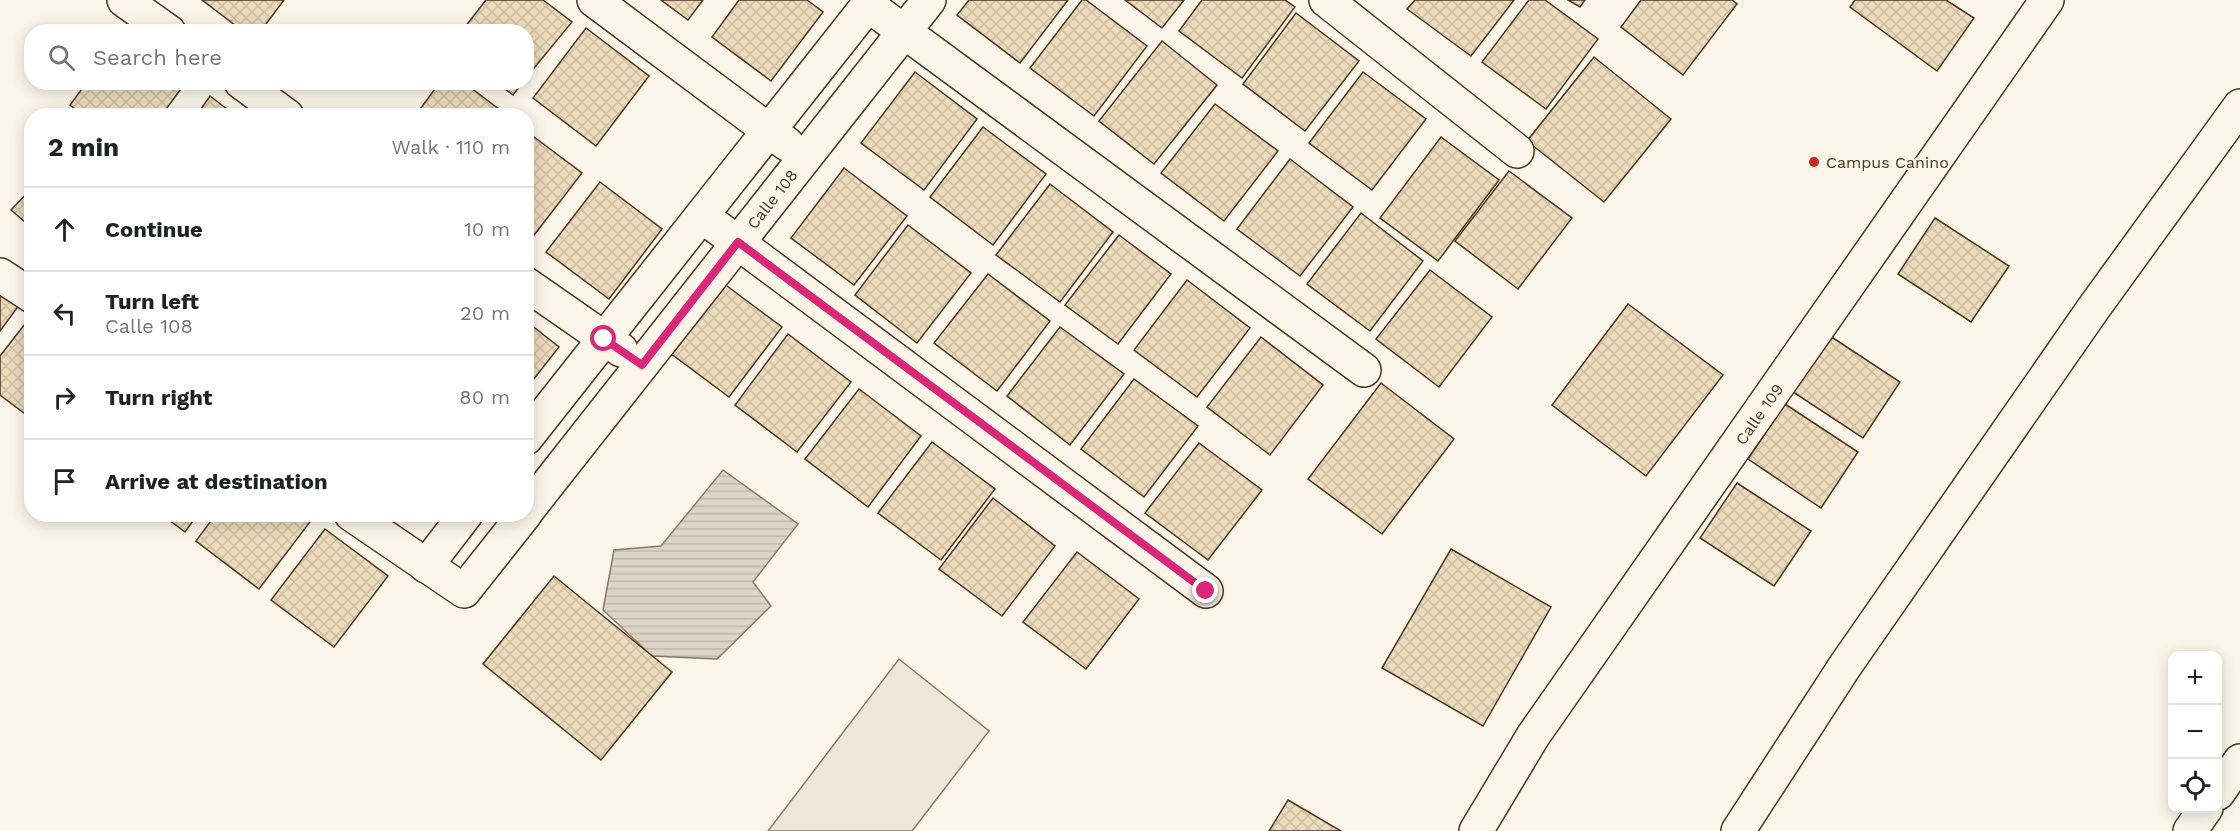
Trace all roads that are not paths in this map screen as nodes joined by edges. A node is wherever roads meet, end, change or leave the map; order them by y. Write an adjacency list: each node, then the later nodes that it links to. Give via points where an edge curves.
1 (124, 0): 7 (street)
2 (594, 0): 12 (street)
3 (929, 0): 8 (street, Calle 108)
4 (1326, 0): 13 (street)
5 (2047, 0): 33 (street, Calle 109, via 1533,736)
6 (870, 2): 8 (street); 12 (street)
7 (158, 24)
8 (904, 32): 14 (street, Calle 108); 22 (street)
9 (252, 90): 11 (street)
10 (2240, 106): 34 (street, via 2093,309 1845,666)
11 (276, 108)
12 (768, 131): 14 (street); 15 (street)
13 (1517, 151)
14 (806, 156): 16 (street, Calle 108)
15 (702, 216): 16 (street); 20 (street)
16 (738, 242): 21 (street, Calle 108); 29 (street)
17 (0, 275): 19 (street)
18 (534, 290): 20 (street)
19 (24, 292)
20 (604, 339): 21 (street); 23 (street)
21 (642, 365): 24 (street, Calle 108)
22 (1364, 370)
23 (534, 428)
24 (534, 503)
25 (363, 522): 28 (street)
26 (460, 522): 28 (street)
27 (519, 522): 28 (street, Calle 108, via 464,591)
28 (426, 566)
29 (1206, 591)
30 (2240, 761): 31 (street)
31 (2222, 786)
32 (2203, 813): 35 (street)
33 (1476, 831)
34 (1738, 831)
35 (2190, 831)

